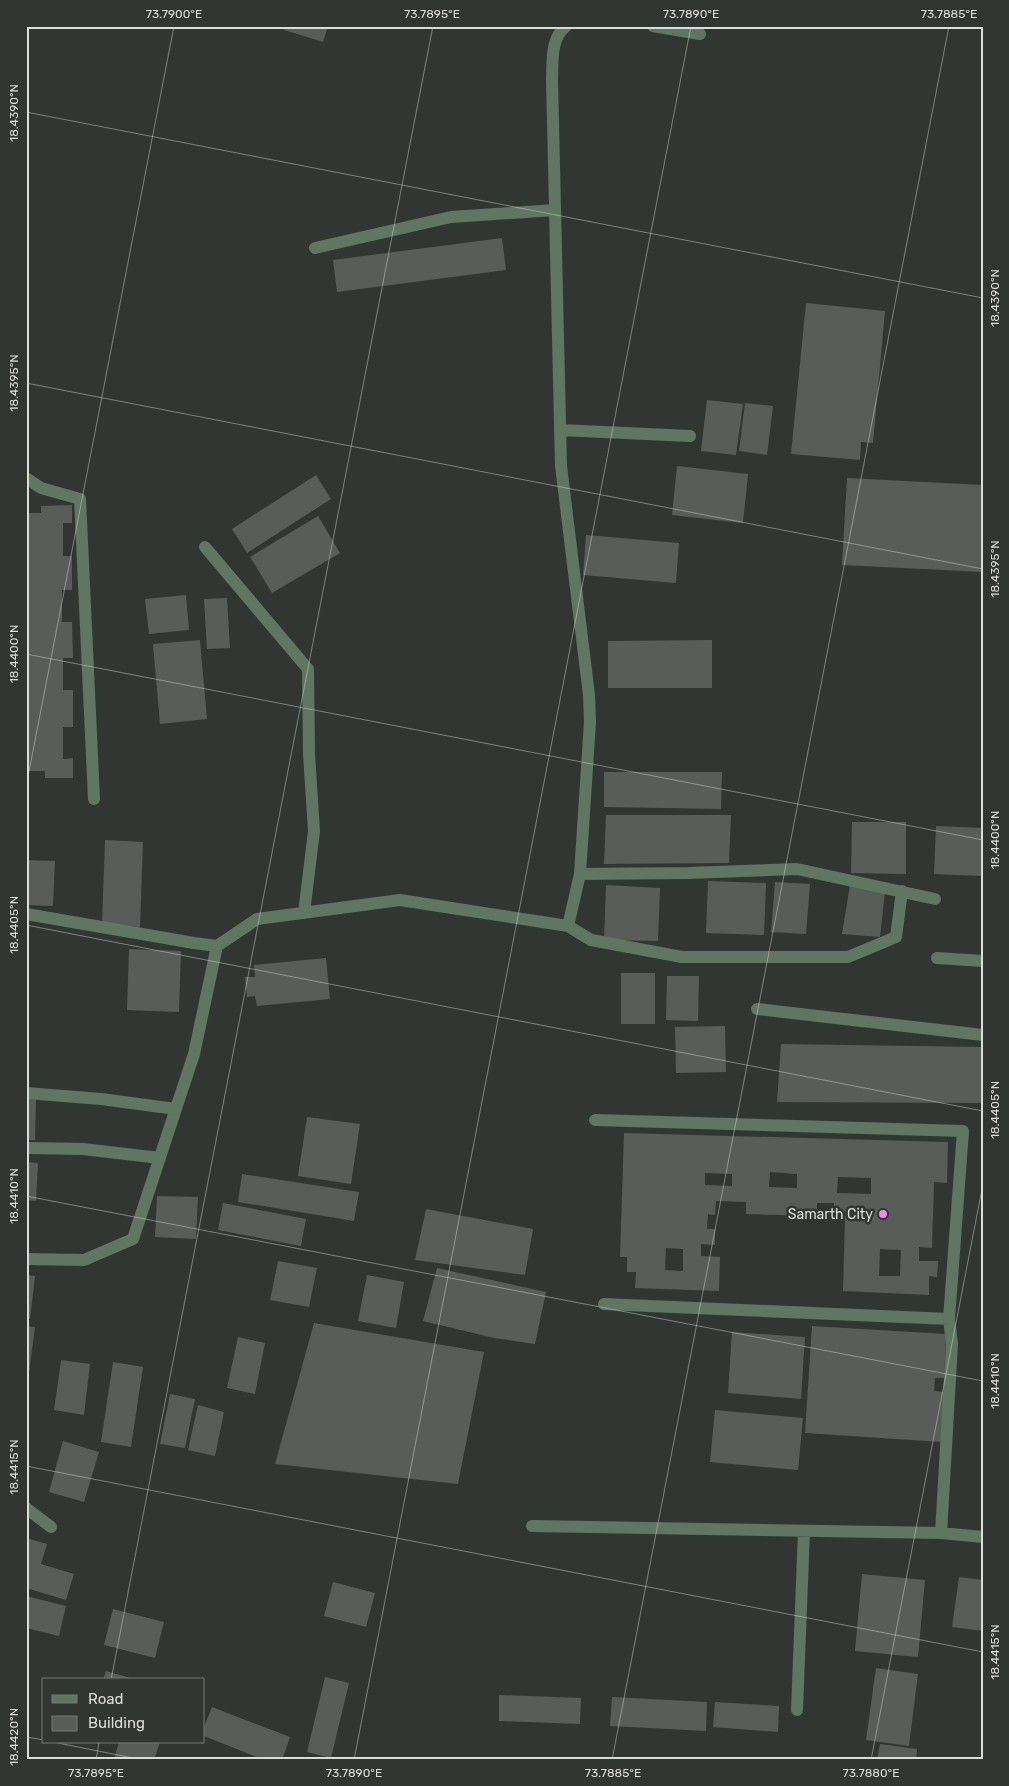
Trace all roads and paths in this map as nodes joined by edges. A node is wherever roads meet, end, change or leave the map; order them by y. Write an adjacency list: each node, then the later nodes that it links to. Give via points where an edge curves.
1 (566, 26): 4 (street, via 556,38 553,51)
2 (653, 26): 3 (street)
3 (700, 34)
4 (555, 210): 5 (street, via 451,217); 6 (street)
5 (316, 248)
6 (560, 430): 7 (street); 11 (street, via 561,466 589,695)
7 (690, 436)
8 (26, 478): 10 (street, via 42,488 80,499)
9 (205, 547): 14 (street, via 308,669 314,831)
10 (94, 799)
11 (580, 874): 12 (street, via 797,869); 16 (street)
12 (902, 891): 13 (street); 16 (street, via 896,937 848,957 682,957 591,940)
13 (935, 899)
14 (304, 913): 16 (street, via 400,900); 17 (street, via 257,919)
15 (26, 914): 17 (street)
16 (568, 926)
17 (217, 946): 23 (street, via 194,1054)
18 (937, 958): 19 (street)
19 (983, 961)
20 (757, 1009): 21 (street)
21 (983, 1035)
22 (26, 1092): 23 (street)
23 (176, 1109): 26 (street)
24 (595, 1120): 29 (street, via 963,1131)
25 (26, 1148): 26 (street, via 83,1148)
26 (160, 1158): 27 (street, via 133,1240 84,1260)
27 (26, 1259)
28 (604, 1304): 29 (street)
29 (949, 1319): 34 (street, via 952,1344)
30 (26, 1508): 32 (street)
31 (532, 1526): 33 (street)
32 (51, 1527)
33 (804, 1531): 34 (street); 36 (street)
34 (941, 1532): 35 (street)
35 (983, 1537)
36 (797, 1710)

